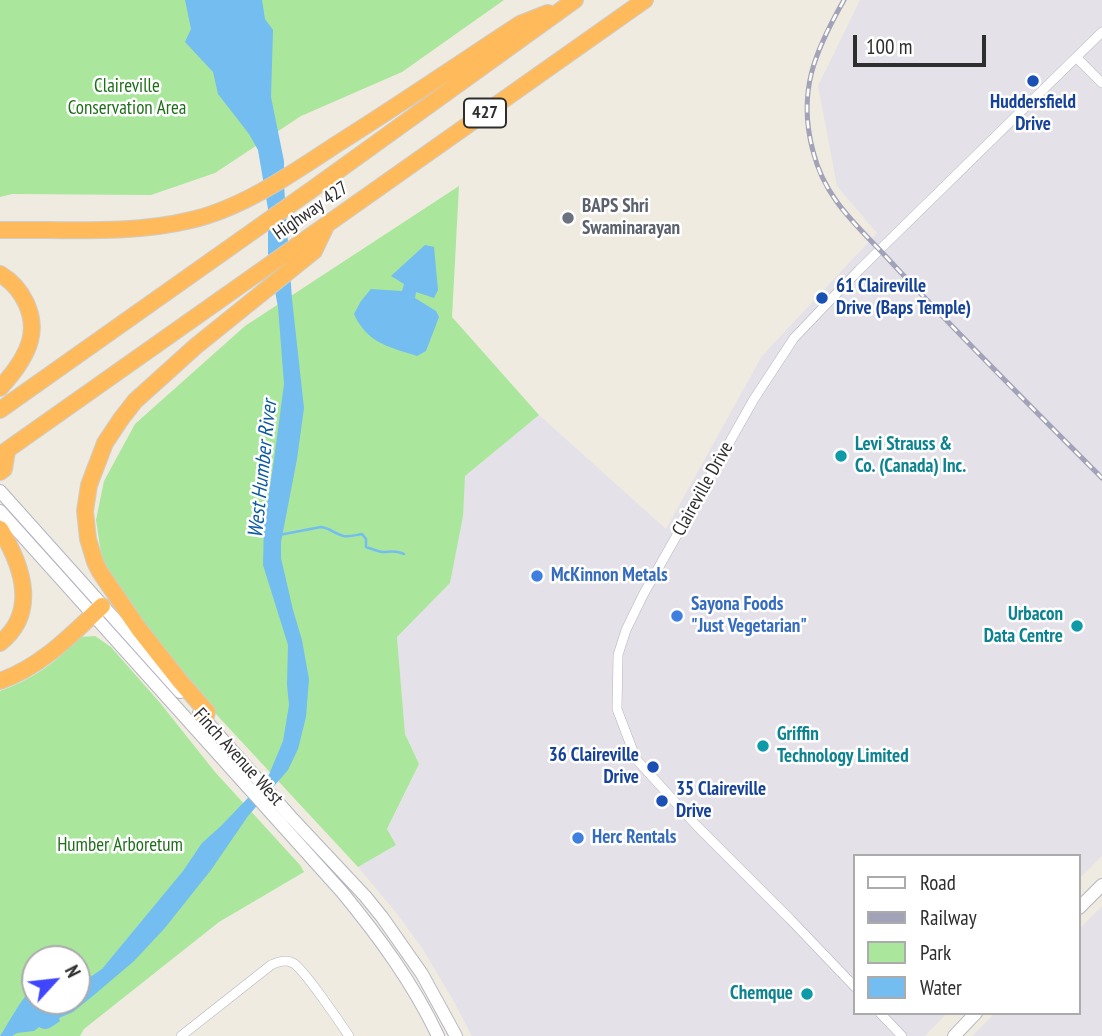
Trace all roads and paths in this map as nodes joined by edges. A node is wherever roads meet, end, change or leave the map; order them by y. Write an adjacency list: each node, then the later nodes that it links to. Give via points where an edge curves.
1 (645, 0): 6 (highway, Highway 427 / 427)
2 (572, 2): 7 (highway, via 520,24 310,162 211,215 137,229); 10 (highway, Highway 427 / 427)
3 (1102, 32): 4 (street, Claireville Drive)
4 (1077, 58): 5 (street); 23 (street, Claireville Drive, via 794,338 754,399 643,595 618,655 617,709 636,759)
5 (1102, 83)
6 (326, 227): 11 (highway, Highway 427 / 427); 18 (highway, via 314,251 135,401 105,443 89,485 85,511 88,539 100,572 139,629 207,712)
7 (0, 230)
8 (0, 274): 9 (highway, via 20,292 31,320 30,341 16,371)
9 (0, 388)
10 (0, 410)
11 (4, 453): 12 (highway)
12 (0, 472)
13 (3, 501): 15 (main road, Finch Avenue West)
14 (0, 529): 16 (highway, via 16,558 23,587 22,614)
15 (98, 610): 17 (highway, via 41,660); 18 (main road, Finch Avenue West); 19 (main road, Finch Avenue West)
16 (0, 643)
17 (0, 681)
18 (205, 720): 19 (main road, Finch Avenue West)
19 (234, 762): 20 (main road, Finch Avenue West)
20 (286, 820): 28 (main road, Finch Avenue West, via 373,930); 29 (main road, Finch Avenue West, via 359,889 389,926)
21 (1102, 885): 22 (main road)
22 (1081, 906)
23 (853, 985)
24 (882, 1015): 30 (street)
25 (974, 1015): 31 (main road)
26 (181, 1036): 27 (street, via 271,965 284,961 295,963 305,974)
27 (349, 1036)
28 (439, 1036)
29 (456, 1036)
30 (902, 1036)
31 (954, 1036)

